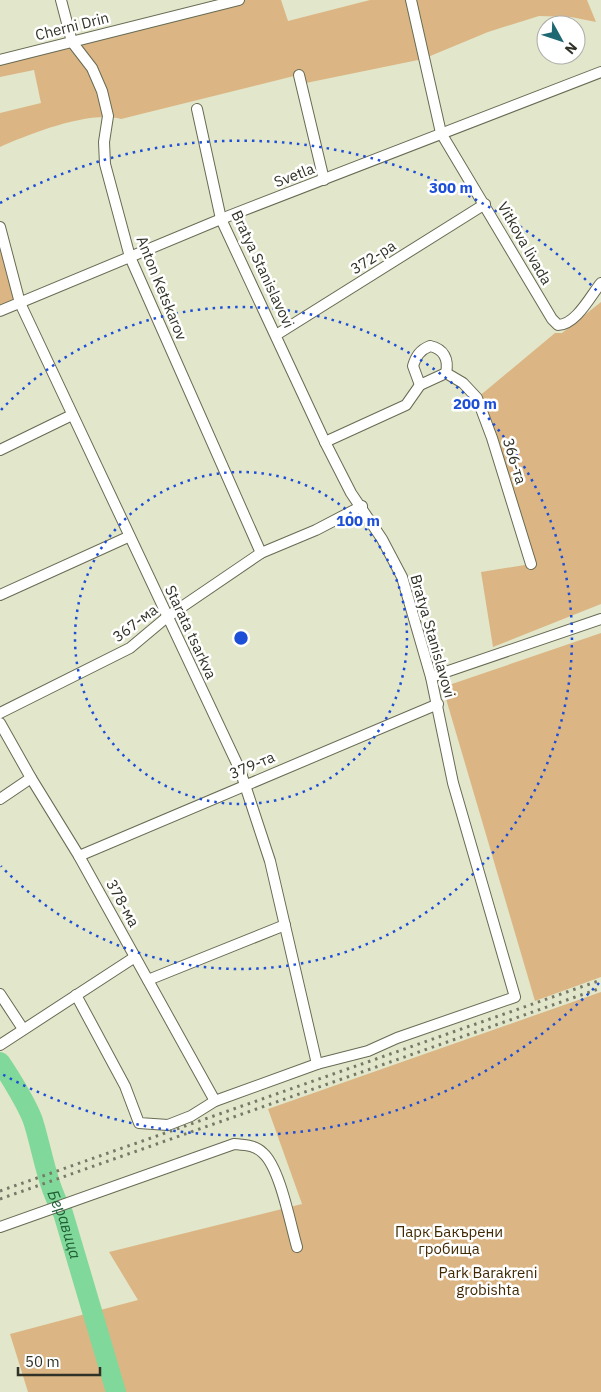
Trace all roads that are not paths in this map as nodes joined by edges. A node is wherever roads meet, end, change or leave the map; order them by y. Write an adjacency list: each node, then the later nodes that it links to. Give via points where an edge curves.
1 (62, 0): 4 (street, Anton Ketskarov)
2 (239, 0): 4 (street, Cherni Drin)
3 (411, 0): 9 (street, Vitkova livada)
4 (72, 42): 5 (street, Cherni Drin); 14 (street, Anton Ketskarov, via 92,68 102,91 108,116 105,164)
5 (0, 60)
6 (601, 72): 9 (street, Svetla)
7 (298, 75): 10 (street)
8 (197, 109): 12 (street, Bratya Stanislavovi)
9 (442, 133): 10 (street, Svetla); 11 (street, Vitkova livada)
10 (324, 180): 12 (street, Svetla)
11 (485, 204): 15 (street, Vitkova livada, via 558,325 564,325 574,317); 18 (street, 372-ра)
12 (221, 219): 14 (street, Svetla); 18 (street, Bratya Stanislavovi)
13 (0, 227): 16 (street, Starata tsarkva)
14 (130, 257): 16 (street, Svetla); 26 (street, Anton Ketskarov)
15 (601, 283)
16 (20, 303): 17 (street, Svetla); 21 (street, Starata tsarkva)
17 (0, 312)
18 (276, 335): 22 (street, Bratya Stanislavovi)
19 (446, 373): 20 (street); 20 (street, via 446,358 442,352 430,346 423,349 413,366); 27 (street, 366-та, via 463,383 477,398)
20 (420, 385): 22 (street, via 406,405)
21 (72, 415): 23 (street); 25 (street, Starata tsarkva)
22 (325, 442): 24 (street, Bratya Stanislavovi, via 351,493)
23 (0, 450)
24 (362, 506): 26 (street, 367-ма, via 316,530); 31 (street, Bratya Stanislavovi, via 402,578)
25 (128, 537): 28 (street); 29 (street, Starata tsarkva)
26 (261, 552): 29 (street, 367-ма)
27 (531, 564)
28 (0, 595)
29 (167, 617): 33 (street, 367-ма, via 130,648); 36 (street, Starata tsarkva, via 240,770)
30 (601, 619): 31 (street)
31 (431, 676): 32 (street, Bratya Stanislavovi)
32 (438, 704): 36 (street, 379-та); 46 (street, Bratya Stanislavovi, via 453,783 515,997 368,1051)
33 (0, 713)
34 (0, 723): 35 (street, 378-ма)
35 (31, 778): 37 (street); 38 (street, 378-ма)
36 (244, 785): 38 (street, 379-та); 39 (street, Starata tsarkva, via 270,861)
37 (0, 799)
38 (80, 856): 40 (street, 378-ма)
39 (285, 925): 41 (street); 46 (street, Starata tsarkva)
40 (135, 957): 41 (street, 378-ма); 43 (street)
41 (148, 980): 47 (street, 378-ма)
42 (0, 994): 44 (street)
43 (76, 995): 44 (street); 47 (street, via 125,1086 139,1123 168,1125)
44 (24, 1029): 45 (street)
45 (0, 1045)
46 (317, 1064): 47 (street)
47 (215, 1101)
48 (0, 1227): 49 (street, via 234,1144 249,1145 262,1152 273,1164)
49 (297, 1247)

